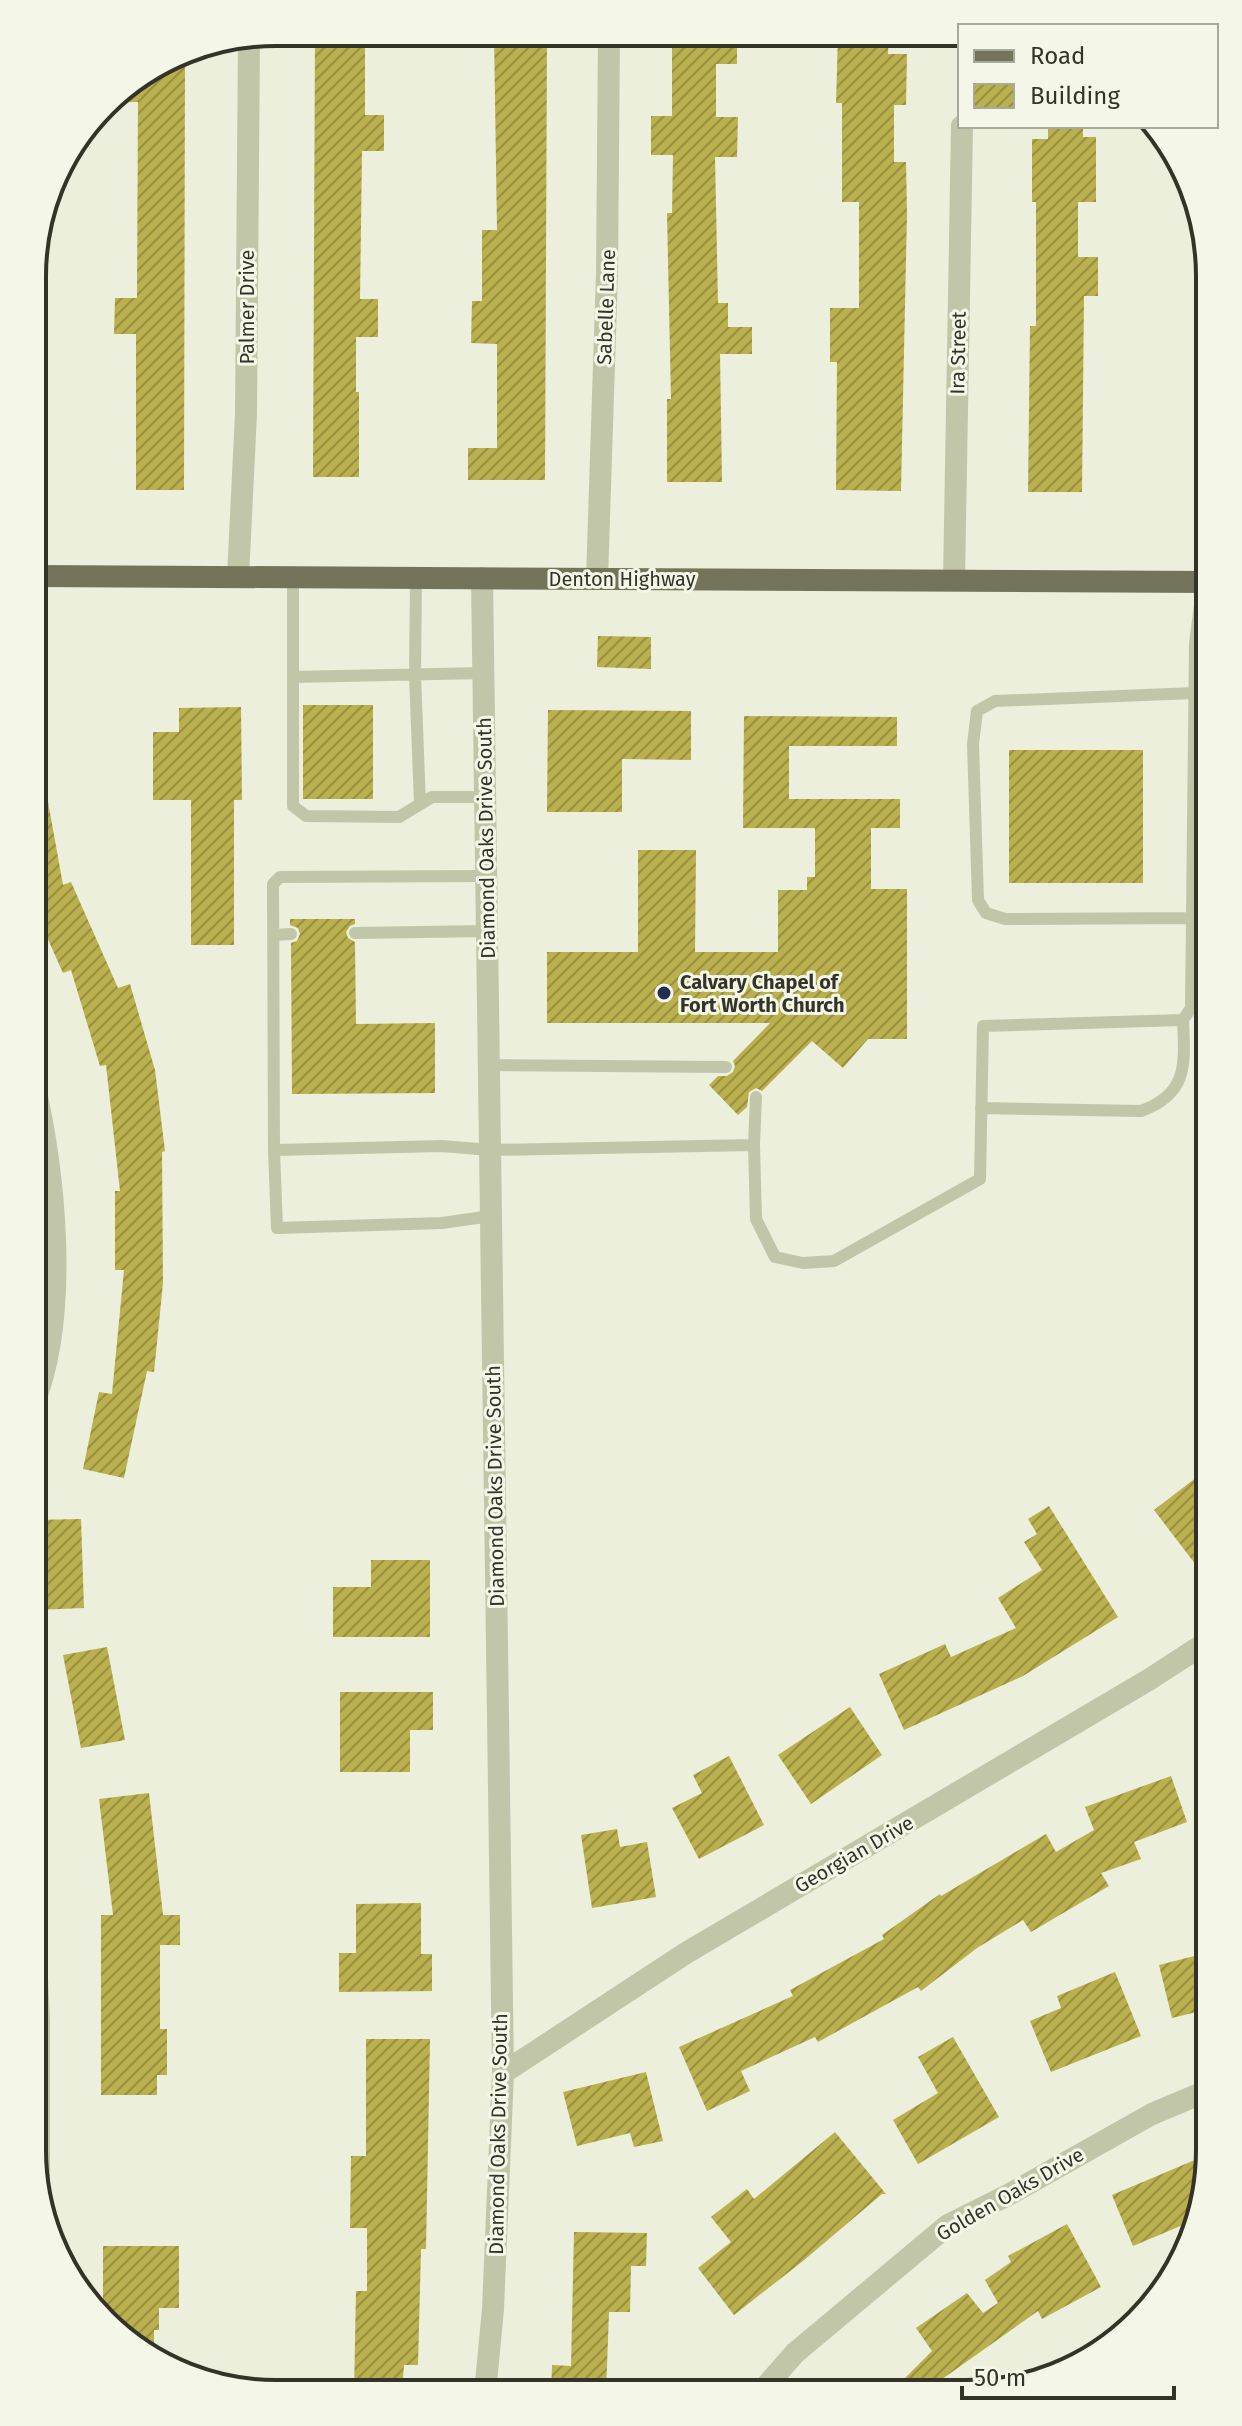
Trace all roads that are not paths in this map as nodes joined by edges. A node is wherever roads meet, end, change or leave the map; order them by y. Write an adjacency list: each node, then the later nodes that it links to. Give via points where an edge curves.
1 (609, 46): 9 (street, Sabelle Lane)
2 (249, 48): 5 (street, Palmer Drive, via 246,414)
3 (962, 128): 10 (street, Ira Street)
4 (46, 576): 5 (main road, Denton Highway)
5 (238, 577): 6 (main road, Denton Highway)
6 (293, 578): 7 (main road, Denton Highway); 15 (lane)
7 (416, 578): 8 (main road, Denton Highway); 14 (lane)
8 (482, 578): 9 (main road, Denton Highway); 13 (street, Diamond Oaks Drive South)
9 (597, 579): 10 (main road, Denton Highway)
10 (954, 580): 11 (main road, Denton Highway)
11 (1196, 582)
12 (1196, 638): 16 (lane)
13 (484, 673): 14 (lane); 17 (street, Diamond Oaks Drive South)
14 (415, 675): 15 (lane); 18 (lane)
15 (293, 677): 18 (lane, via 293,806 306,816 399,817)
16 (1194, 693): 20 (lane); 20 (lane, via 995,701 977,711 973,744 978,900 986,913 1005,919)
17 (485, 797): 18 (lane, via 432,797); 19 (street, Diamond Oaks Drive South)
18 (420, 804)
19 (487, 876): 21 (street, Diamond Oaks Drive South); 24 (lane, via 280,877 273,884)
20 (1192, 918): 25 (lane, via 1191,1008)
21 (487, 931): 22 (lane); 26 (street, Diamond Oaks Drive South)
22 (355, 933)
23 (291, 934): 24 (lane)
24 (274, 935): 32 (lane)
25 (1183, 1020): 29 (lane, via 1185,1057 1177,1087 1160,1104 1141,1111); 29 (lane, via 983,1026)
26 (489, 1065): 27 (lane); 33 (street, Diamond Oaks Drive South)
27 (726, 1067)
28 (756, 1097): 31 (lane)
29 (981, 1108): 31 (lane, via 980,1179 834,1261 803,1263 775,1257 756,1219)
30 (46, 1143): 35 (street, via 55,1247 55,1301)
31 (754, 1145): 33 (lane)
32 (274, 1150): 33 (lane); 34 (lane, via 277,1228 442,1223)
33 (490, 1150): 34 (street, Diamond Oaks Drive South)
34 (491, 1216): 37 (street, Diamond Oaks Drive South)
35 (46, 1355)
36 (1196, 1649): 37 (street, Georgian Drive, via 686,1953)
37 (503, 2073): 39 (street, Diamond Oaks Drive South)
38 (1196, 2095): 40 (street, Golden Oaks Drive, via 948,2225 795,2353)
39 (486, 2380)
40 (771, 2380)

